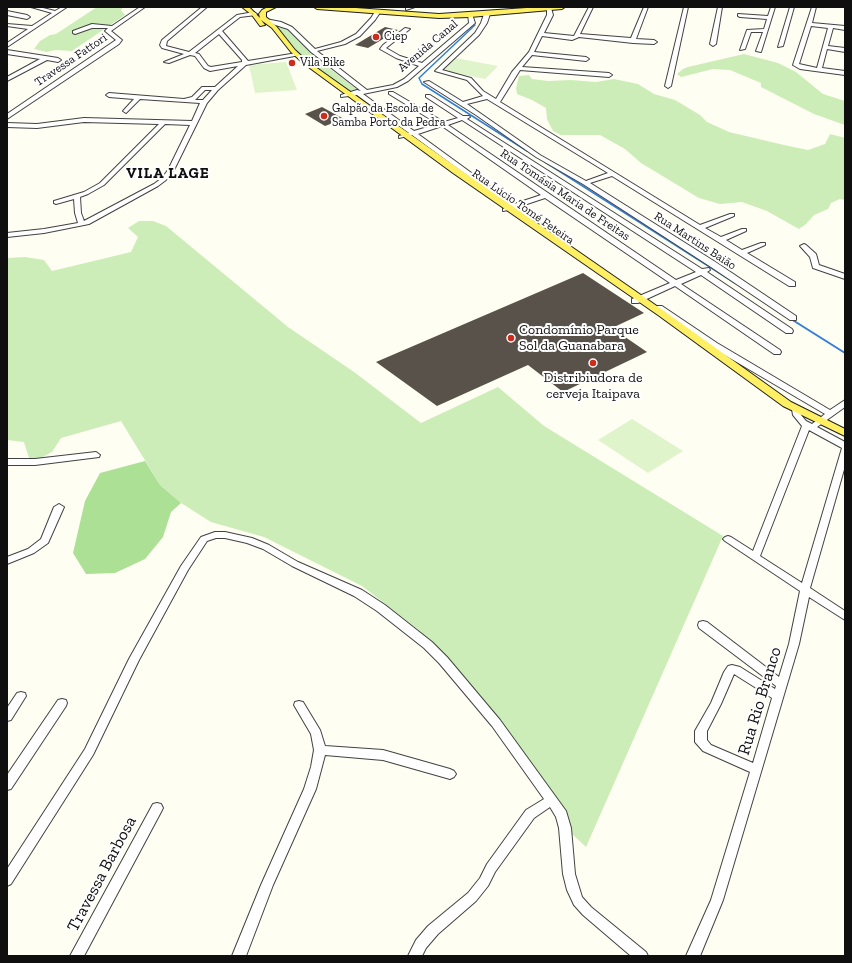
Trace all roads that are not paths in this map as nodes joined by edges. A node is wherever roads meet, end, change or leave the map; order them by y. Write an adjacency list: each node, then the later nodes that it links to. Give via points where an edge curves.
1 (33, 7): 23 (street)
2 (65, 7): 23 (street)
3 (143, 7): 36 (street, Travessa Fattori)
4 (205, 7): 56 (street, via 165,40 163,45 172,50)
5 (245, 7): 24 (main road, Rua Lúcio Tomé Feteira)
6 (273, 7): 30 (main road, via 262,12)
7 (317, 7): 21 (main road)
8 (373, 7): 18 (main road)
9 (498, 7): 18 (main road, via 446,11)
10 (562, 7): 19 (main road)
11 (591, 7): 44 (street)
12 (646, 7): 45 (street)
13 (686, 7): 72 (street)
14 (720, 7): 47 (street)
15 (773, 7): 29 (street)
16 (792, 7): 49 (street)
17 (814, 7): 33 (street)
18 (411, 8)
19 (549, 8): 20 (main road); 43 (street, via 550,15)
20 (524, 9): 25 (main road)
21 (378, 11): 26 (main road, via 439,16); 53 (street, via 358,35 343,43)
22 (7, 13): 28 (street)
23 (56, 13): 37 (street)
24 (254, 14): 42 (street, via 239,16); 58 (main road, Rua Lúcio Tomé Feteira)
25 (487, 14): 26 (main road); 32 (street, Avenida Canal)
26 (470, 15): 31 (street, Avenida Canal)
27 (740, 15): 29 (street)
28 (27, 17)
29 (770, 18): 40 (street)
30 (266, 21): 53 (street, via 290,28); 58 (main road, Rua Lúcio Tomé Feteira, via 274,28)
31 (472, 23): 32 (street); 64 (street, Avenida Canal)
32 (484, 24): 66 (street, Avenida Canal, via 477,34)
33 (809, 24): 35 (street); 67 (street, via 796,63 797,66)
34 (8, 25): 37 (street)
35 (831, 26): 38 (street); 50 (street)
36 (112, 27): 41 (street, via 92,26); 86 (street, Travessa Fattori, via 108,32 119,41)
37 (33, 28): 48 (street)
38 (845, 28)
39 (407, 29): 64 (street, via 384,49 398,58)
40 (766, 30): 51 (street, via 749,31); 54 (street)
41 (75, 32)
42 (220, 32): 56 (street); 63 (street)
43 (541, 34): 44 (street); 57 (street)
44 (576, 36): 45 (street)
45 (633, 41): 46 (street)
46 (654, 42)
47 (713, 44)
48 (7, 45)
49 (780, 46)
50 (825, 47): 52 (street); 67 (street)
51 (742, 49)
52 (845, 50)
53 (313, 51): 74 (street)
54 (759, 51)
55 (7, 52): 59 (street)
56 (191, 53): 62 (street); 63 (street, via 210,69)
57 (531, 53): 60 (street); 65 (street)
58 (293, 56): 63 (street); 74 (main road, Rua Lúcio Tomé Feteira)
59 (46, 58): 61 (street); 70 (street)
60 (586, 59)
61 (58, 60)
62 (166, 62)
63 (245, 63): 73 (street)
64 (423, 65): 74 (street, Avenida Canal, via 400,84)
65 (518, 68): 69 (street); 82 (street, via 508,81)
66 (438, 69): 78 (street, Rua Martins Baião, via 468,79)
67 (819, 70): 68 (street)
68 (845, 73)
69 (609, 75)
70 (7, 79)
71 (427, 82): 83 (street, Rua Martins Baião)
72 (668, 86)
73 (216, 89): 80 (street, via 204,88 194,98); 81 (street)
74 (354, 93): 91 (main road, Rua Lúcio Tomé Feteira); 91 (street)
75 (391, 93): 89 (street, Rua Tomásia Maria de Freitas)
76 (109, 95): 79 (street)
77 (428, 96): 85 (street)
78 (488, 97): 82 (street, Rua Martins Baião); 83 (street)
79 (138, 98): 80 (street); 84 (street)
80 (173, 100): 81 (street)
81 (204, 102): 88 (street)
82 (498, 102): 92 (street, Rua Martins Baião)
83 (462, 104): 85 (street, Rua Martins Baião)
84 (126, 111)
85 (470, 116): 89 (street); 93 (street, Rua Martins Baião); 107 (street)
86 (7, 117)
87 (164, 122): 88 (street); 90 (street, via 84,120 37,126); 95 (street, via 108,179 94,190)
88 (195, 123): 99 (street, via 164,179 105,214)
89 (443, 124): 91 (street); 94 (street, Rua Tomásia Maria de Freitas)
90 (7, 125)
91 (408, 135): 97 (main road, Rua Lúcio Tomé Feteira); 97 (street, via 443,156)
92 (612, 174): 93 (street); 100 (street, Rua Martins Baião)
93 (585, 183): 107 (street, Rua Martins Baião)
94 (546, 195): 97 (street); 109 (street, Rua Tomásia Maria de Freitas)
95 (77, 196): 96 (street); 99 (street, via 78,213)
96 (56, 202)
97 (510, 208): 111 (main road, Rua Lúcio Tomé Feteira)
98 (732, 215): 100 (street)
99 (82, 224): 102 (street)
100 (700, 228): 103 (street, Rua Martins Baião)
101 (744, 230): 103 (street)
102 (7, 234)
103 (721, 240): 106 (street, Rua Martins Baião)
104 (763, 244): 106 (street)
105 (804, 246): 108 (street, via 813,256 816,266)
106 (741, 253): 110 (street, Rua Martins Baião)
107 (708, 269): 109 (street); 112 (street, Rua Martins Baião); 113 (street)
108 (845, 277)
109 (675, 282): 111 (street); 114 (street, Rua Tomásia Maria de Freitas)
110 (792, 284)
111 (639, 299): 116 (main road, Rua Lúcio Tomé Feteira); 117 (street)
112 (793, 318)
113 (789, 332)
114 (777, 352)
115 (845, 403): 117 (street)
116 (797, 412): 118 (main road, Rua Lúcio Tomé Feteira); 118 (street, Rua Lúcio Tomé Feteira)
117 (831, 414): 118 (street)
118 (815, 424): 119 (main road, Rua Lúcio Tomé Feteira); 120 (street, Rua Lúcio Tomé Feteira); 126 (street)
119 (840, 430)
120 (845, 446)
121 (845, 450): 128 (street, Rua Rio Branco)
122 (96, 455): 123 (street, via 34,462)
123 (7, 462)
124 (59, 507): 127 (street, via 45,541 31,551)
125 (728, 539): 126 (street)
126 (755, 556): 128 (street)
127 (7, 561)
128 (805, 590): 129 (street); 131 (street, Rua Rio Branco, via 794,644)
129 (845, 616)
130 (703, 625): 131 (street)
131 (781, 684): 133 (street, Rua Rio Branco)
132 (21, 696): 136 (street)
133 (778, 696): 138 (street, Rua Rio Branco); 138 (street, via 732,669 701,731 701,742 712,751)
134 (62, 703): 140 (street)
135 (299, 705): 137 (street, via 316,733)
136 (7, 717)
137 (320, 750): 139 (street, via 383,755); 145 (street, via 310,789 267,885)
138 (756, 769): 148 (street, Rua Rio Branco, via 717,900)
139 (450, 774)
140 (7, 785)
141 (552, 800): 143 (street, via 467,688 433,650 408,628 364,597 266,547 236,536 215,535 204,539 184,568 134,658 89,752); 146 (street, via 530,814 472,897 434,930 421,944); 147 (street, via 562,815 569,874 578,901)
142 (157, 808): 144 (street, Travessa Barbosa)
143 (7, 880)
144 (77, 956)
145 (239, 956)
146 (415, 956)
147 (641, 956)
148 (692, 956)

